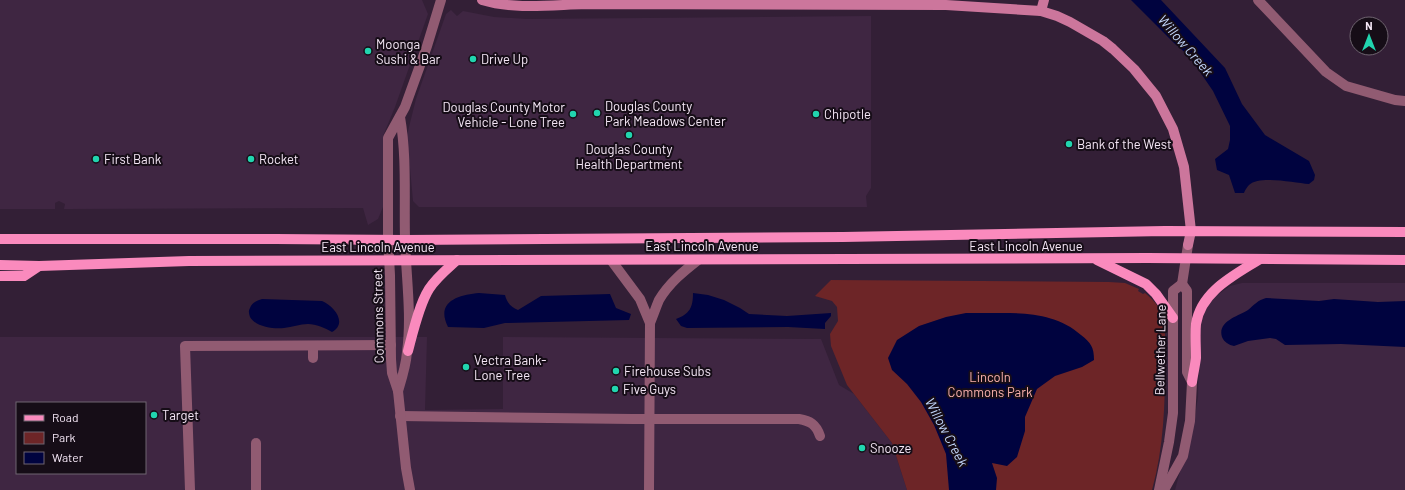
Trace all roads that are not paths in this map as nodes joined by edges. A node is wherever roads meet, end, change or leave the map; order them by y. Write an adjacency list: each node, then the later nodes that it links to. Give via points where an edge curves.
1 (441, 0): 7 (street, Commons Street, via 427,46)
2 (482, 0): 5 (street, via 533,6 946,5)
3 (1044, 0): 5 (street)
4 (1258, 0): 6 (street, via 1326,72 1346,86)
5 (1041, 11): 8 (street, via 1070,22 1113,49 1156,96 1173,129 1180,150)
6 (1405, 101)
7 (400, 117): 11 (street, Commons Street, via 388,138); 12 (street, Commons Street, via 404,138)
8 (1191, 231): 9 (main road, East Lincoln Avenue); 12 (main road, East Lincoln Avenue, via 843,237); 14 (street)
9 (1405, 232)
10 (0, 239): 11 (main road, East Lincoln Avenue)
11 (388, 239): 12 (main road, East Lincoln Avenue); 16 (street, Commons Street)
12 (405, 240): 17 (street, Commons Street)
13 (1094, 258): 14 (main road, East Lincoln Avenue); 20 (main road, East Lincoln Avenue); 26 (main road, via 1146,284)
14 (1186, 258): 15 (main road, East Lincoln Avenue); 25 (street)
15 (1260, 258): 21 (main road, East Lincoln Avenue); 32 (main road, via 1212,292 1203,304 1196,325 1196,359)
16 (390, 260): 17 (main road, East Lincoln Avenue); 23 (main road, East Lincoln Avenue, via 189,261); 28 (street, Commons Street)
17 (407, 260): 18 (main road, East Lincoln Avenue); 30 (street, Commons Street)
18 (458, 260): 19 (main road, East Lincoln Avenue); 30 (main road, via 429,289 418,314)
19 (611, 260): 20 (main road, East Lincoln Avenue); 27 (street, via 640,298)
20 (698, 260): 27 (street, via 670,284 659,300)
21 (1405, 260)
22 (0, 265): 23 (main road, East Lincoln Avenue)
23 (39, 266): 24 (main road, via 24,276)
24 (0, 276)
25 (1182, 284): 26 (street, Bellwether Lane, via 1174,291); 32 (street, Bellwether Lane, via 1187,291 1187,372)
26 (1174, 318): 42 (street, Bellwether Lane, via 1172,413)
27 (650, 323): 35 (street)
28 (391, 345): 29 (street); 33 (street, Commons Street, via 392,373)
29 (313, 346): 31 (street); 38 (street, via 186,346)
30 (408, 351): 33 (street, Commons Street)
31 (313, 358)
32 (1192, 382): 43 (street, Bellwether Lane, via 1190,421 1183,456)
33 (398, 391): 34 (street, Commons Street)
34 (400, 416): 35 (street); 40 (street, Commons Street)
35 (649, 419): 36 (street, via 799,419 815,425); 41 (street)
36 (820, 436)
37 (256, 443): 39 (street)
38 (190, 490)
39 (256, 490)
40 (410, 490)
41 (649, 490)
42 (1159, 490)
43 (1164, 490)

